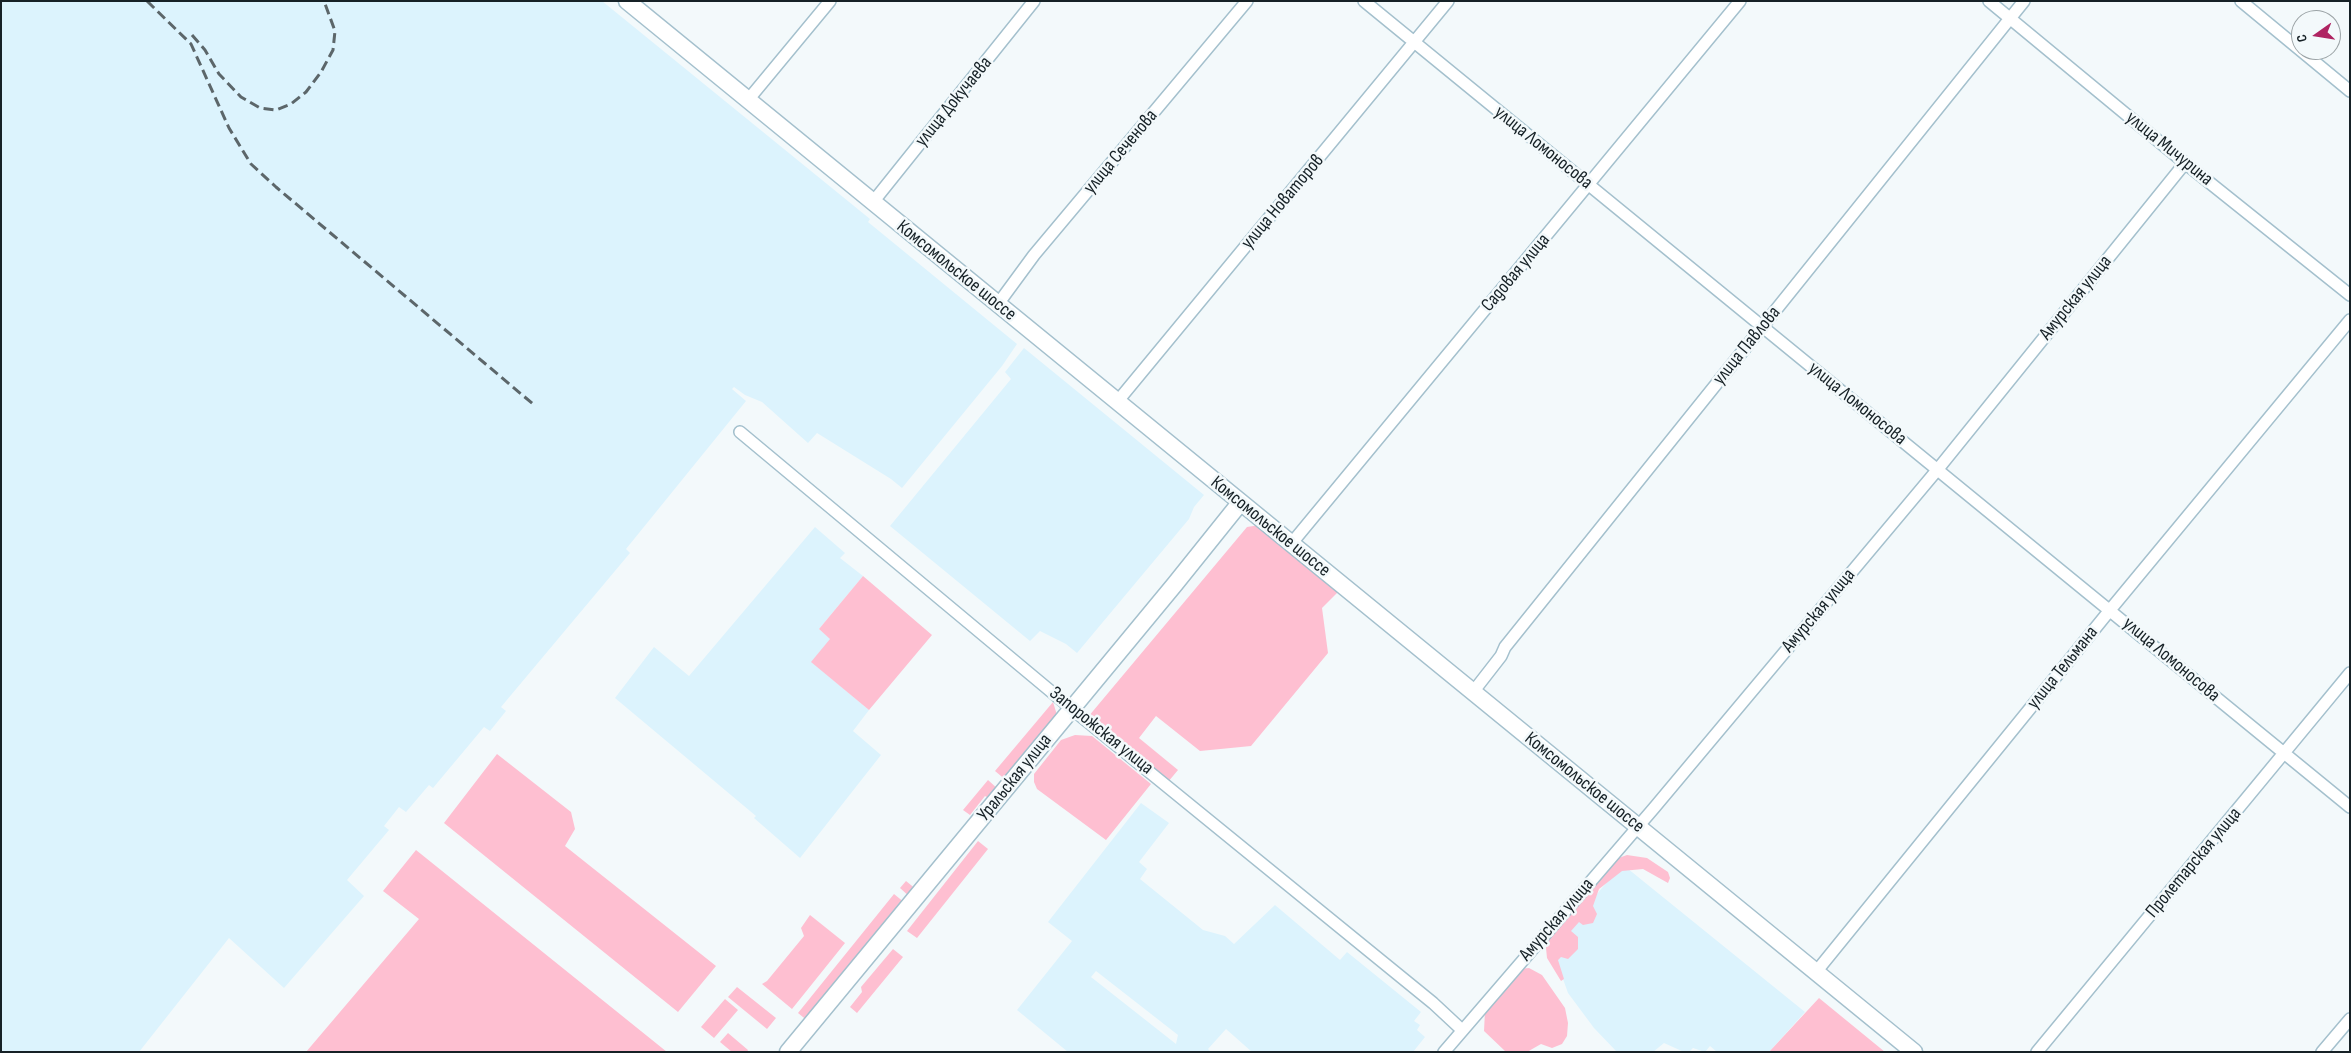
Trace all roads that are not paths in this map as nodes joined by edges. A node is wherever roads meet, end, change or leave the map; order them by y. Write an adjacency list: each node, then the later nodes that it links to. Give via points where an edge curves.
1 (627, 1): 14 (main road, Комсомольское шоссе)
2 (830, 1): 14 (street)
3 (1034, 1): 17 (street, улица Докучаева)
4 (1247, 1): 19 (street, улица Сеченова, via 1034,255)
5 (1364, 1): 12 (street, улица Ломоносова)
6 (1448, 1): 12 (street, улица Новаторов)
7 (1740, 1): 16 (street, Садовая улица)
8 (1990, 1): 11 (street, улица Мичурина)
9 (2024, 1): 11 (street, улица Павлова)
10 (2241, 1): 13 (street)
11 (2010, 18): 15 (street, улица Мичурина); 21 (street, улица Павлова)
12 (1414, 43): 16 (street, улица Ломоносова); 22 (street, улица Новаторов)
13 (2350, 91)
14 (748, 100): 17 (main road, Комсомольское шоссе)
15 (2185, 163): 18 (street, улица Мичурина); 24 (street, Амурская улица)
16 (1588, 186): 21 (street, улица Ломоносова); 26 (street, Садовая улица)
17 (873, 202): 19 (main road, Комсомольское шоссе)
18 (2350, 295)
19 (998, 304): 22 (main road, Комсомольское шоссе)
20 (2350, 320): 27 (street, улица Тельмана)
21 (1762, 326): 24 (street, улица Ломоносова); 29 (street, улица Павлова, via 1505,647)
22 (1117, 402): 25 (main road, Комсомольское шоссе)
23 (740, 432): 30 (street, Запорожская улица)
24 (1938, 469): 27 (street, улица Ломоносова); 33 (street, Амурская улица)
25 (1240, 502): 26 (main road, Комсомольское шоссе); 30 (main road, Уральская улица)
26 (1291, 544): 29 (main road, Комсомольское шоссе)
27 (2110, 610): 31 (street, улица Ломоносова); 34 (street, улица Тельмана)
28 (2350, 673): 31 (street, Пролетарская улица)
29 (1473, 692): 33 (main road, Комсомольское шоссе)
30 (1072, 709): 36 (street, Запорожская улица); 37 (main road, Уральская улица)
31 (2284, 755): 32 (street, улица Ломоносова); 40 (street, Пролетарская улица)
32 (2350, 807)
33 (1637, 826): 34 (main road, Комсомольское шоссе); 36 (street, Амурская улица)
34 (1816, 972): 39 (main road, Комсомольское шоссе)
35 (2350, 1019): 41 (street)
36 (1462, 1030): 38 (street, Амурская улица)
37 (789, 1052)
38 (1444, 1052)
39 (1914, 1052)
40 (2037, 1052)
41 (2322, 1052)

